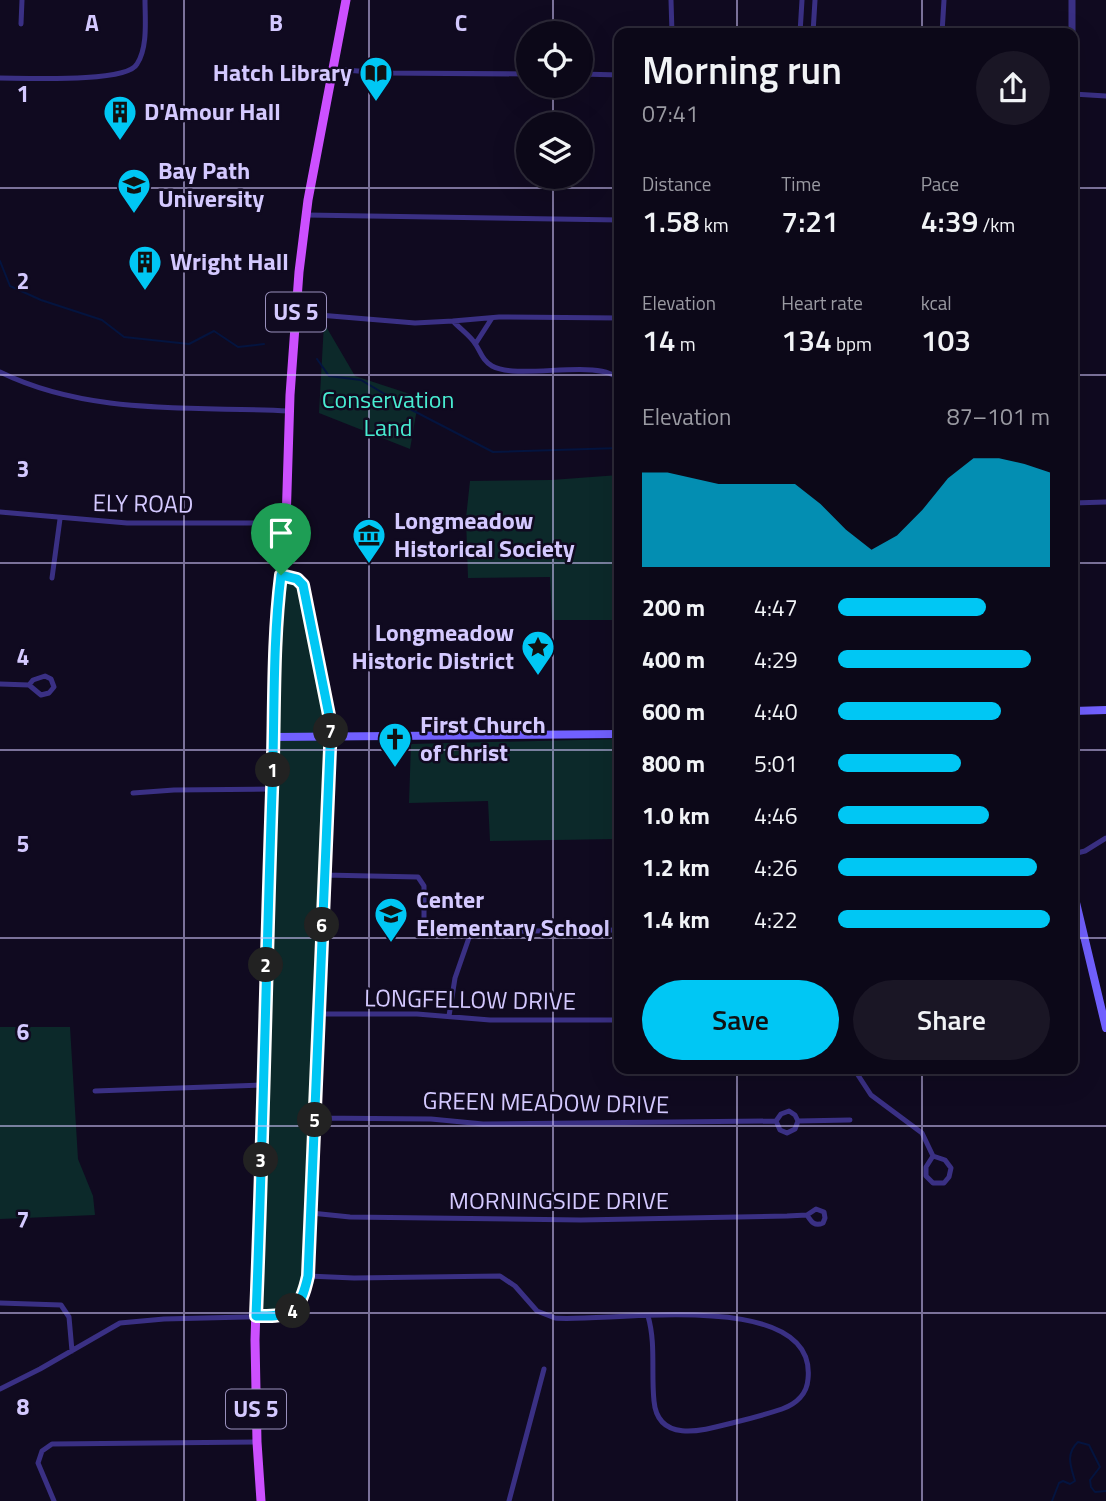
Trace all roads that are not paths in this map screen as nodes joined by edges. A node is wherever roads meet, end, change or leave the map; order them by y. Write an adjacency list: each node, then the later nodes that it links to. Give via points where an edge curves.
1 (22, 0): 9 (street)
2 (145, 0): 19 (street, via 142,51 131,71 98,77)
3 (345, 0): 15 (main road, US 5)
4 (671, 0): 10 (street)
5 (802, 0): 11 (street)
6 (815, 0): 12 (street)
7 (944, 0): 13 (street)
8 (1072, 0): 14 (street)
9 (21, 24)
10 (672, 28)
11 (800, 28)
12 (813, 28)
13 (942, 28)
14 (1072, 28)
15 (332, 69): 16 (street); 22 (main road, US 5)
16 (516, 74)
17 (593, 74): 18 (street)
18 (614, 75)
19 (0, 78)
20 (1078, 94): 21 (street)
21 (1106, 96)
22 (306, 215): 23 (street); 24 (main road, US 5)
23 (614, 220)
24 (295, 313): 27 (street, via 415,323); 31 (main road, US 5)
25 (492, 317): 26 (street); 27 (street); 28 (street)
26 (614, 318)
27 (453, 321): 28 (street)
28 (476, 343): 30 (street, via 482,357 495,367)
29 (0, 372): 31 (street, via 54,393 104,404)
30 (614, 375)
31 (289, 411): 36 (main road, US 5)
32 (1106, 502): 33 (street)
33 (1078, 503)
34 (0, 512): 35 (street, ELY ROAD)
35 (61, 519): 36 (street, ELY ROAD); 38 (street)
36 (286, 523): 37 (main road, US 5)
37 (281, 575): 44 (street, via 303,585); 45 (main road, US 5)
38 (52, 578)
39 (0, 684): 40 (street)
40 (29, 685): 40 (street, via 41,695 54,687 45,676)
41 (1106, 710): 42 (main road)
42 (1078, 712)
43 (614, 734): 44 (main road)
44 (331, 736): 45 (main road); 50 (street)
45 (273, 737): 46 (main road, US 5)
46 (272, 789): 47 (street); 59 (main road, US 5)
47 (133, 793)
48 (1106, 838): 49 (street)
49 (1078, 852)
50 (324, 875): 53 (street, via 421,879 424,928); 54 (street)
51 (1078, 911): 57 (main road)
52 (614, 930): 53 (street)
53 (471, 932): 55 (street, via 455,978)
54 (319, 1014): 55 (street, LONGFELLOW DRIVE); 61 (street)
55 (449, 1016): 56 (street, LONGFELLOW DRIVE)
56 (614, 1020)
57 (1106, 1028)
58 (857, 1074): 65 (street, via 871,1095 922,1133)
59 (264, 1084): 60 (street); 70 (main road, US 5)
60 (95, 1091)
61 (315, 1118): 63 (street, GREEN MEADOW DRIVE, via 483,1124); 66 (street)
62 (850, 1120): 64 (street, GREEN MEADOW DRIVE)
63 (776, 1121): 64 (street, GREEN MEADOW DRIVE, via 789,1111); 64 (street, GREEN MEADOW DRIVE, via 786,1133 795,1129)
64 (798, 1121)
65 (933, 1156): 65 (street, via 951,1168 944,1183 933,1183 926,1176)
66 (310, 1213): 67 (street, MORNINGSIDE DRIVE, via 581,1220); 68 (street)
67 (807, 1215)
68 (308, 1276): 70 (street, via 296,1309); 71 (street, via 500,1276 537,1311 555,1318)
69 (0, 1302): 72 (street, via 62,1306 69,1317)
70 (256, 1316): 72 (street, via 122,1322); 75 (main road, US 5)
71 (648, 1316): 71 (street, via 727,1316 772,1328 802,1350 806,1388 796,1404 765,1414 706,1430 671,1428 654,1406 653,1336)
72 (72, 1351): 74 (street)
73 (544, 1368): 78 (street)
74 (0, 1390)
75 (257, 1442): 76 (street, via 52,1444 42,1451 38,1463); 77 (main road, US 5)
76 (54, 1501)
77 (261, 1501)
78 (509, 1501)

